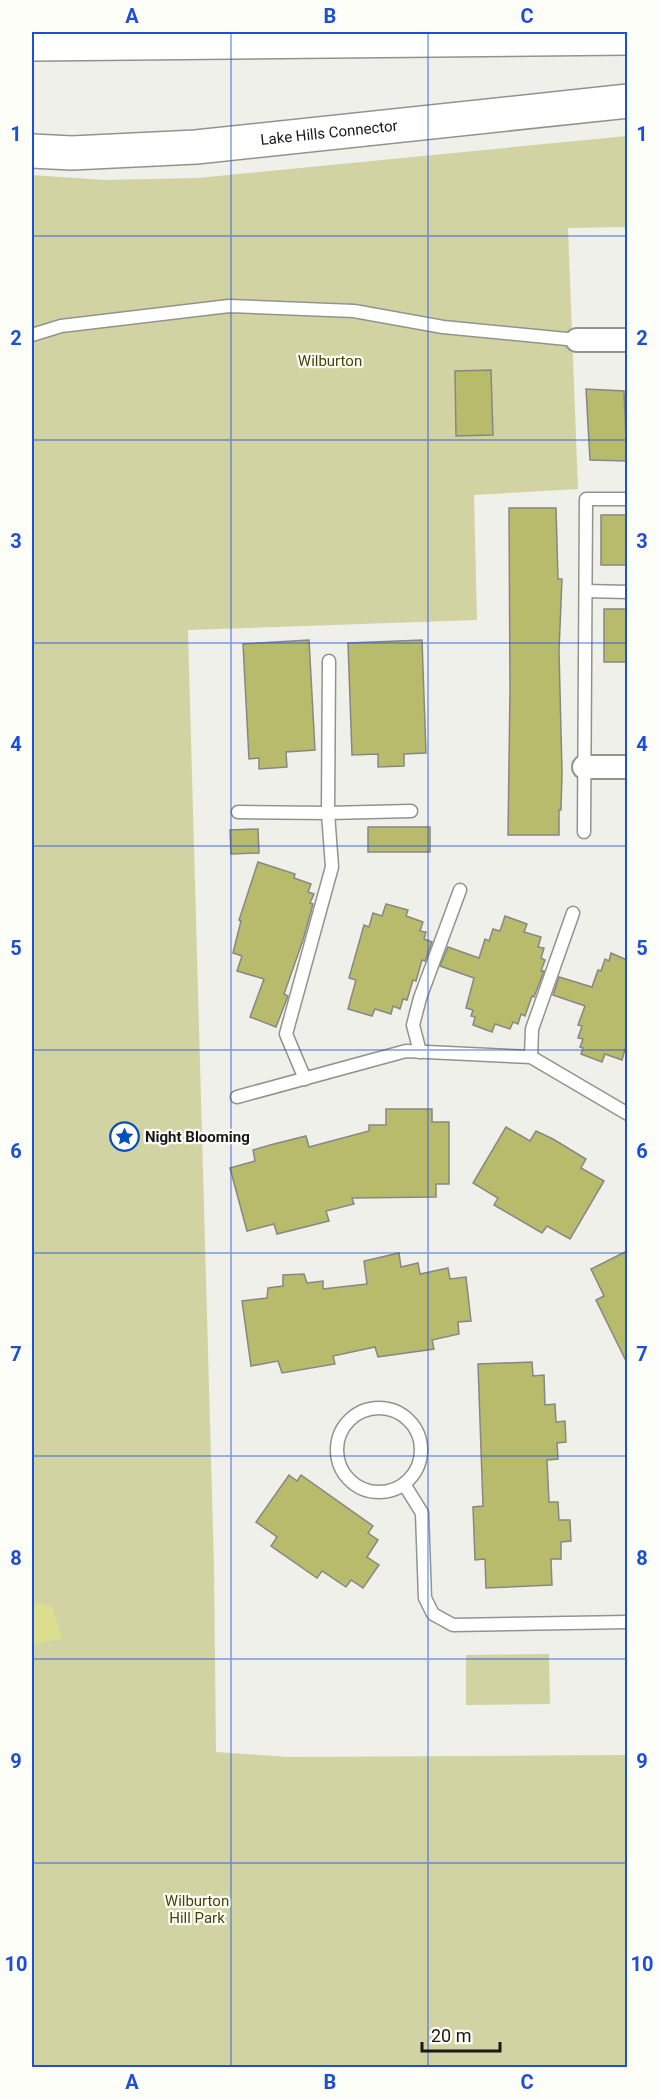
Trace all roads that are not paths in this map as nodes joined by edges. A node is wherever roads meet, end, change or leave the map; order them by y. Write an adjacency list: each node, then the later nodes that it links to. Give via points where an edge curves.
1 (627, 38): 2 (main road)
2 (32, 44)
3 (627, 101): 4 (main road, Lake Hills Connector, via 196,147)
4 (32, 151)
5 (32, 335): 6 (lane, via 61,326 229,306 354,311 443,327)
6 (577, 340): 7 (street)
7 (627, 340)
8 (627, 499): 9 (lane, via 586,499)
9 (586, 591): 10 (lane); 12 (lane)
10 (627, 592)
11 (329, 661): 16 (lane)
12 (584, 767): 13 (street); 17 (lane)
13 (627, 767)
14 (411, 811): 16 (lane)
15 (238, 812): 16 (lane)
16 (328, 813): 22 (lane, via 332,867 286,1034)
17 (584, 832)
18 (460, 890): 20 (lane, via 413,1025)
19 (573, 913): 21 (lane, via 532,1029)
20 (420, 1052): 21 (lane); 22 (lane, via 406,1052)
21 (531, 1057): 24 (lane)
22 (305, 1079): 23 (lane)
23 (237, 1097)
24 (627, 1114)
25 (404, 1485): 25 (lane, via 418,1467 422,1445 413,1425 396,1411 374,1407 353,1416 339,1433 336,1455 344,1475 362,1489 384,1493); 26 (lane, via 423,1513 425,1598 433,1614 453,1625)
26 (627, 1622)

